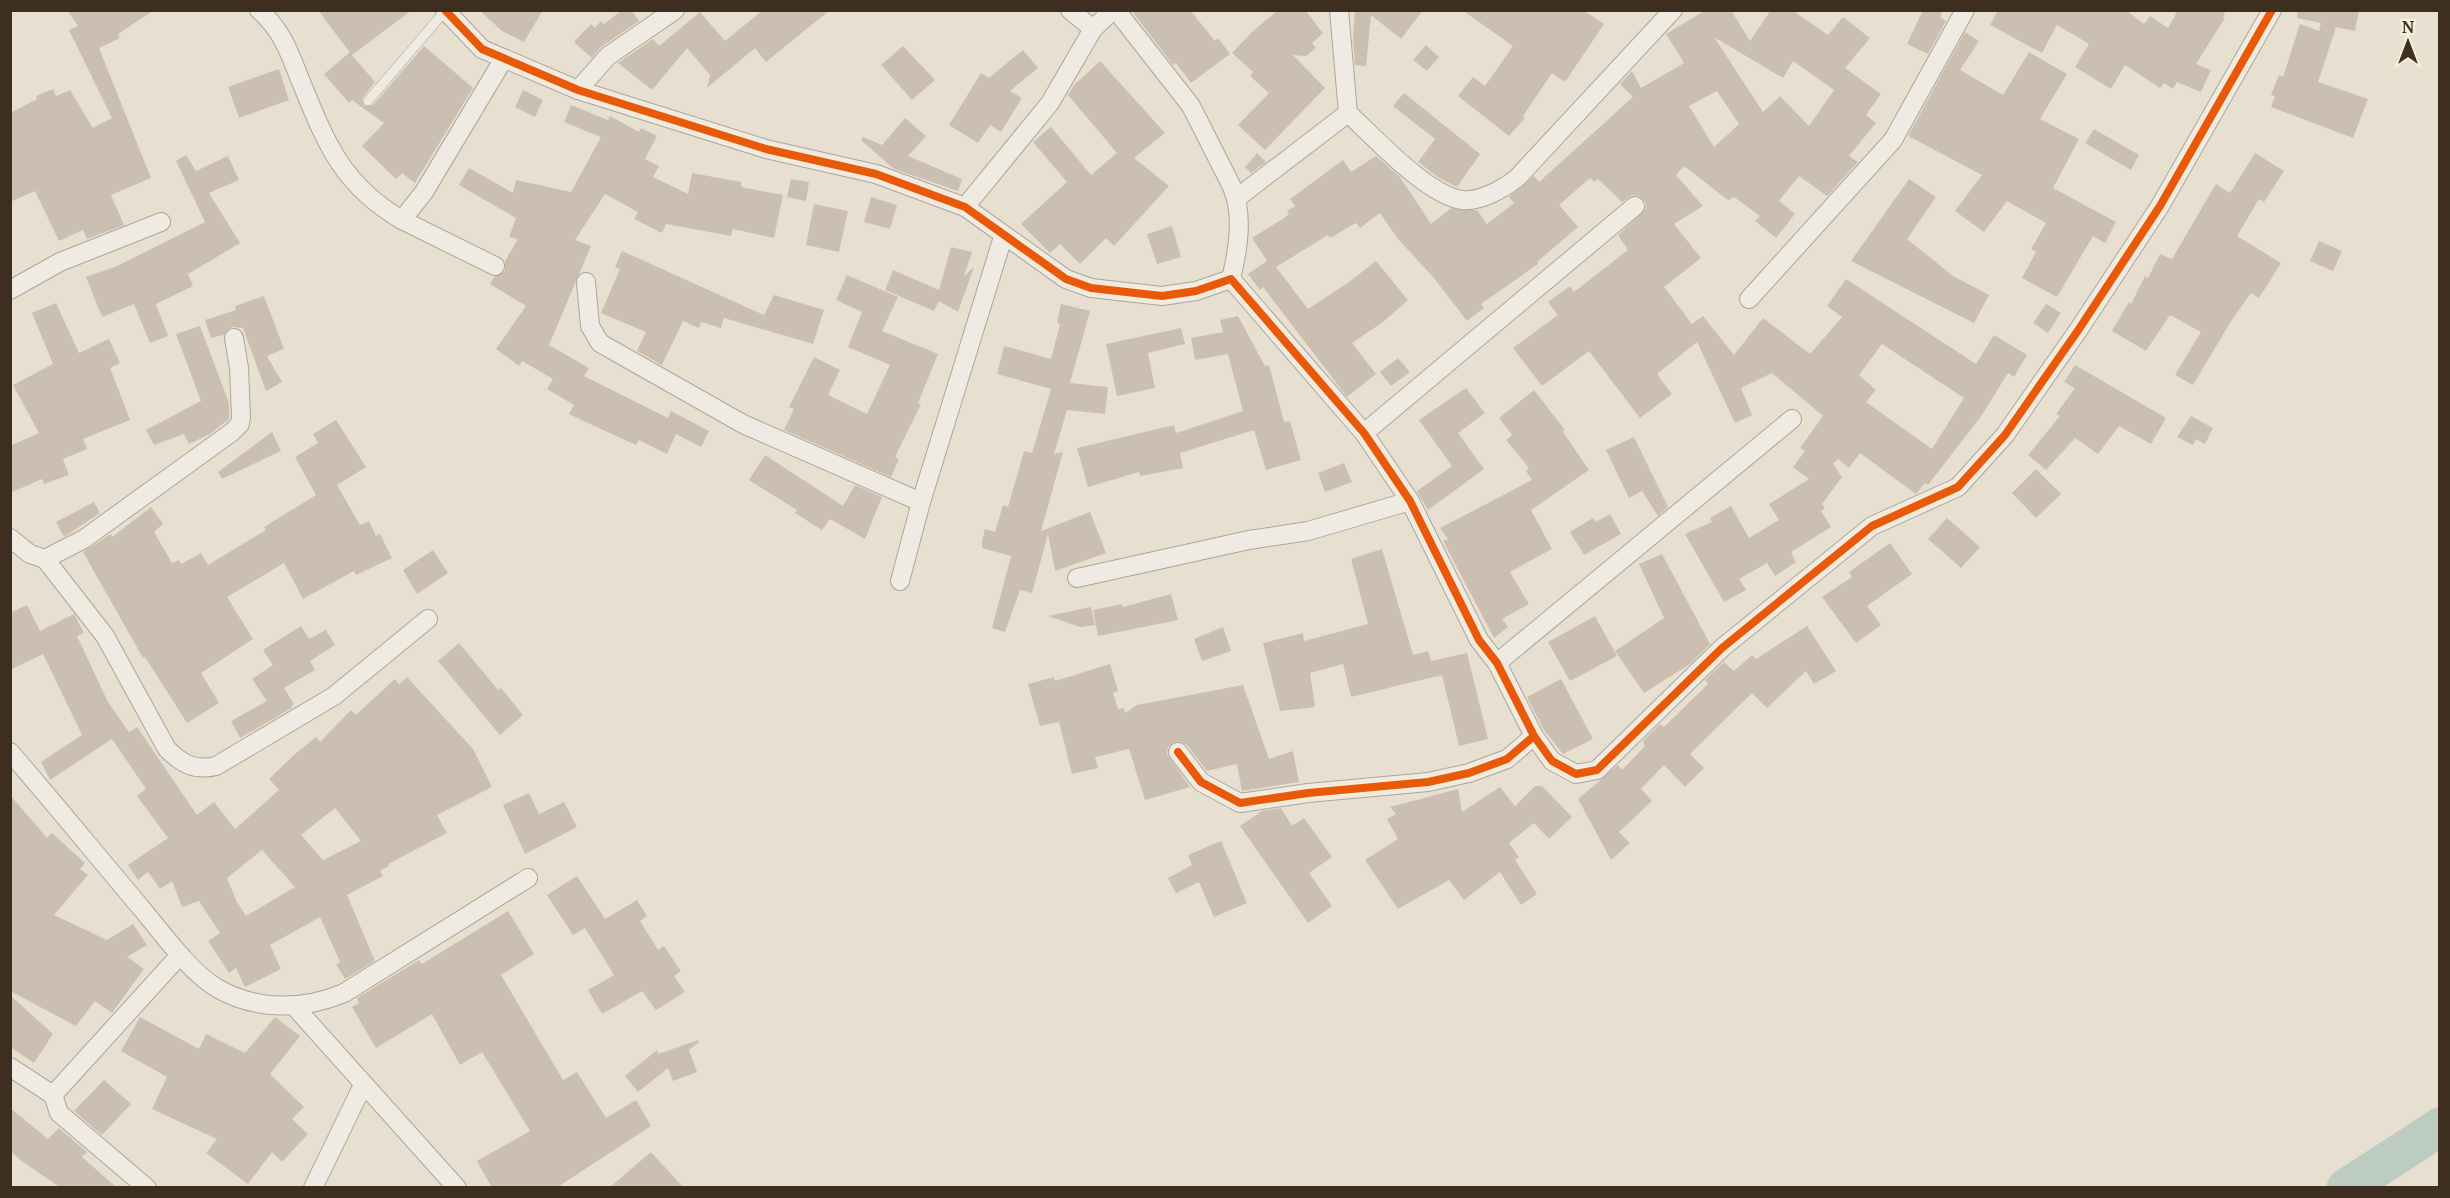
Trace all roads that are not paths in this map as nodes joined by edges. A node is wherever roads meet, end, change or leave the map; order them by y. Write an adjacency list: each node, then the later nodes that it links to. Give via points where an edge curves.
1 (259, 10): 18 (street, via 276,24 338,163 378,206)
2 (675, 10): 12 (street, via 609,56)
3 (1070, 10): 10 (street)
4 (1115, 10): 10 (street); 15 (street, via 1191,106)
5 (1339, 10): 14 (street)
6 (1673, 10): 14 (street, via 1517,178 1499,192 1464,200 1437,192)
7 (1965, 10): 25 (street, via 1893,140)
8 (2272, 10): 37 (street, via 2160,206 2005,435 1958,487 1872,526 1722,648 1597,770 1576,774 1552,761)
9 (445, 11): 11 (street, via 482,49); 13 (lane)
10 (1093, 30): 17 (street, via 1050,103)
11 (503, 60): 12 (street); 18 (street, via 424,192)
12 (578, 90): 17 (street, via 766,148 876,174)
13 (368, 101)
14 (1348, 113): 15 (street)
15 (1237, 198): 22 (street, via 1239,248)
16 (1635, 206): 28 (street)
17 (965, 207): 20 (street)
18 (402, 220): 21 (street)
19 (161, 222): 24 (street, via 60,262)
20 (1003, 237): 22 (street, via 1066,279 1091,288 1161,296 1196,291); 30 (street)
21 (495, 266)
22 (1231, 279): 28 (street)
23 (586, 282): 30 (street, via 590,326 600,343 743,424)
24 (10, 290)
25 (1749, 299)
26 (234, 338): 32 (street, via 240,424 84,539)
27 (1792, 419): 36 (street)
28 (1364, 433): 29 (street)
29 (1410, 501): 33 (street, via 1308,531); 36 (street, via 1479,640)
30 (921, 502): 34 (street)
31 (10, 538): 32 (street, via 30,554)
32 (45, 559): 35 (street, via 105,636 167,749 193,768 216,766 334,696)
33 (1077, 578)
34 (900, 581)
35 (428, 619)
36 (1497, 663): 37 (street)
37 (1534, 736): 39 (street, via 1507,759 1469,773 1428,782 1240,803 1201,782)
38 (10, 752): 41 (street)
39 (1178, 753)
40 (528, 878): 42 (street, via 361,985 327,1000)
41 (180, 955): 42 (street, via 215,988 251,1002); 45 (street)
42 (294, 1006): 44 (street)
43 (10, 1067): 45 (street)
44 (363, 1085): 47 (street); 48 (street)
45 (53, 1095): 46 (street, via 59,1113)
46 (147, 1188)
47 (313, 1188)
48 (457, 1188)

